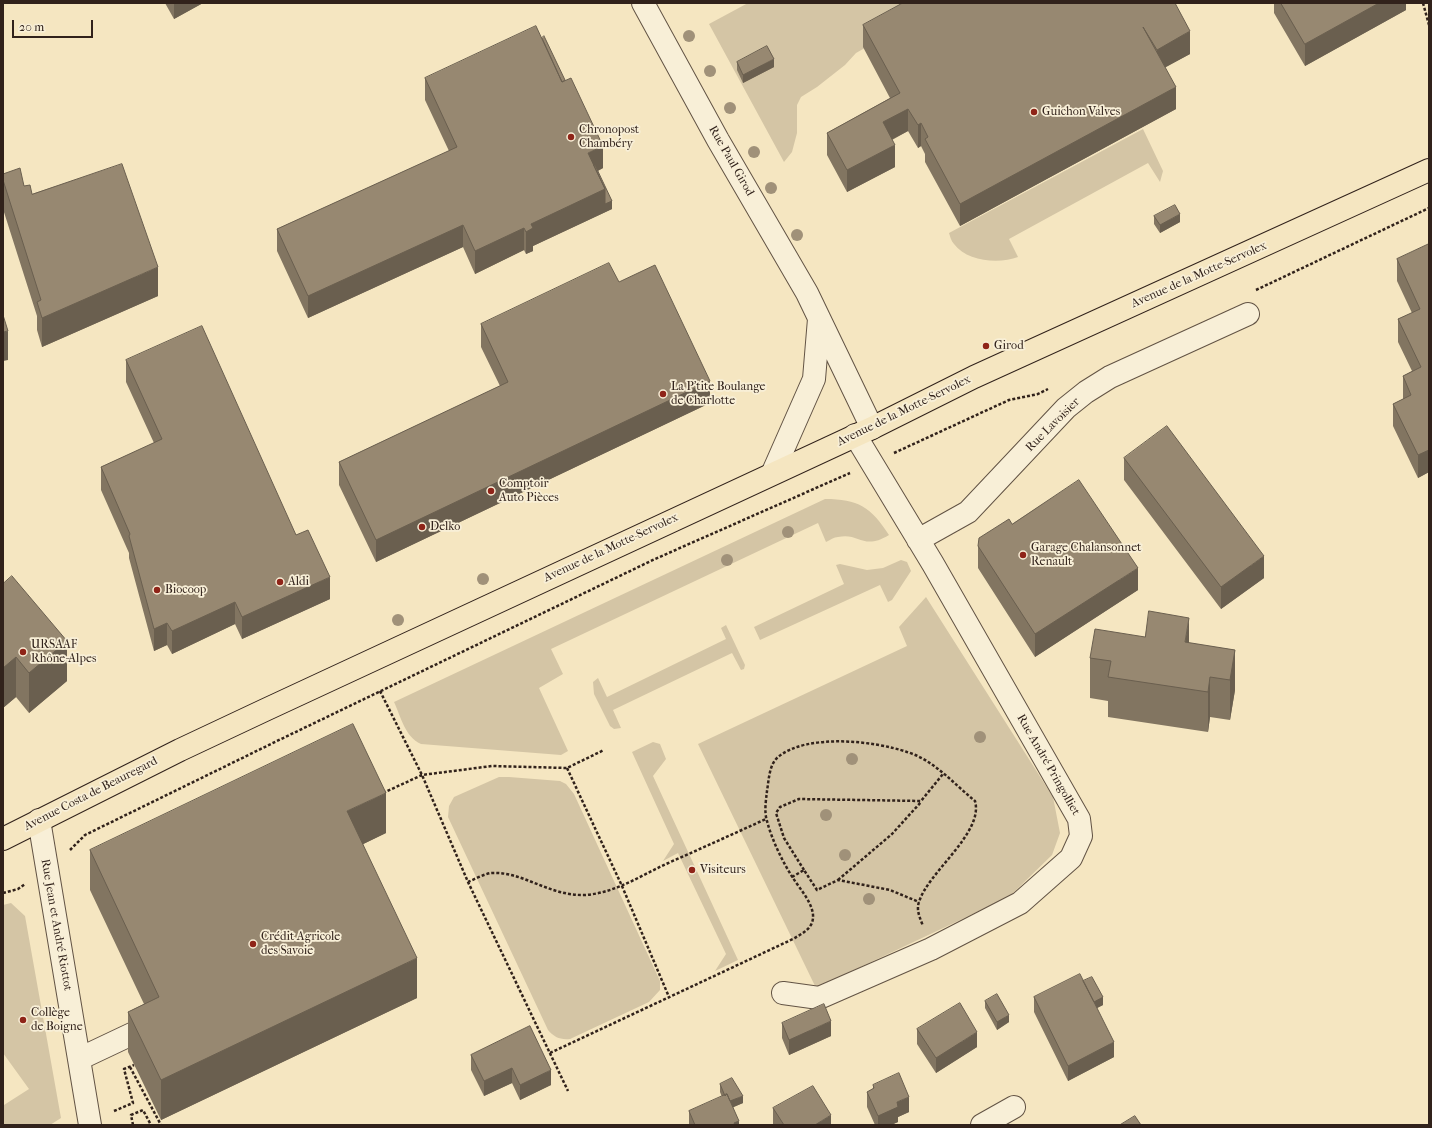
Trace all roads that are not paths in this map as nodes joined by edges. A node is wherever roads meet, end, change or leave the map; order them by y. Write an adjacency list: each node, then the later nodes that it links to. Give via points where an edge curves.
1 (643, 3): 4 (street, Rue Paul Girod)
2 (1429, 170): 5 (main road, Avenue de la Motte-Servolex, via 974,377)
3 (1249, 303): 7 (street, Rue Lavoisier, via 1086,392 1066,408 968,512)
4 (820, 318): 5 (street, Rue Paul Girod); 6 (street, via 814,379)
5 (864, 431): 6 (main road, Avenue de la Motte-Servolex); 7 (street, Rue André Pringolliet, via 871,464)
6 (773, 472): 8 (main road, Avenue de la Motte-Servolex)
7 (918, 540): 11 (street, Rue André Pringolliet, via 1079,819 1081,836 1071,858 1020,903 931,949 818,998)
8 (180, 750): 9 (main road, Avenue Costa de Beauregard)
9 (39, 820): 10 (main road, Avenue Costa de Beauregard); 13 (street, Rue Jean et André Riottot)
10 (3, 839)
11 (783, 993)
12 (153, 1024): 13 (street)
13 (79, 1059): 15 (street, Rue Jean et André Riottot)
14 (1014, 1107): 16 (street)
15 (90, 1125)
16 (982, 1125)

